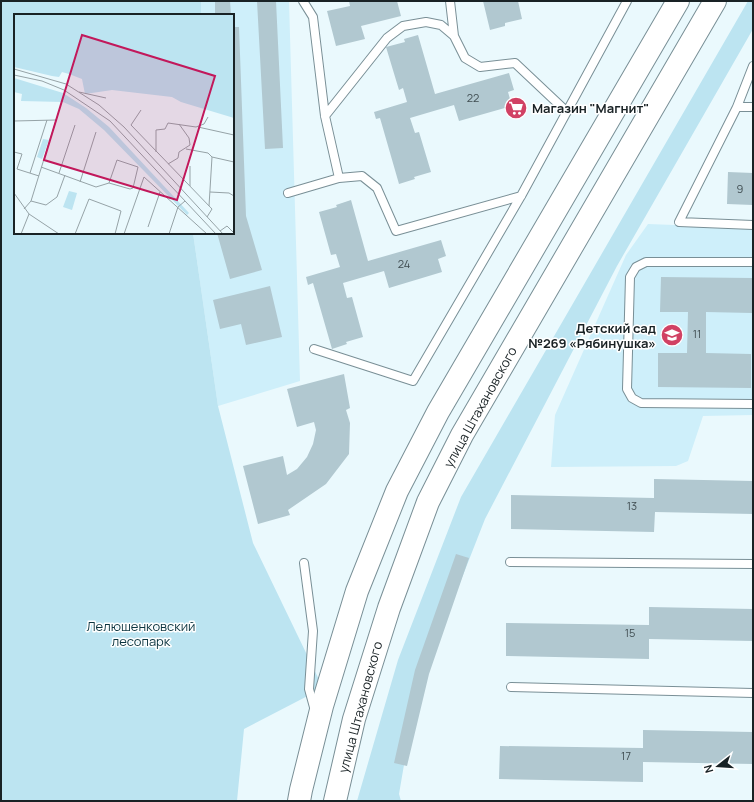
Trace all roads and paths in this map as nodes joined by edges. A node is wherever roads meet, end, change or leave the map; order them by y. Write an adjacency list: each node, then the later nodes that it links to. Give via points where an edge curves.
1 (303, 1): 7 (lane)
2 (311, 1): 7 (lane)
3 (450, 1): 8 (lane)
4 (627, 1): 12 (lane)
5 (678, 1): 26 (main road, via 438,412 397,491 356,591)
6 (715, 1): 28 (main road, улица Штахановского, via 462,435 428,502 388,608 354,719)
7 (313, 17): 13 (lane)
8 (454, 36): 12 (lane, via 465,58 480,67 515,63); 13 (lane, via 441,25 426,22 402,26 387,38)
9 (753, 66): 10 (lane)
10 (737, 107): 11 (lane); 17 (lane, via 680,222)
11 (753, 107)
12 (567, 112): 16 (lane)
13 (325, 116): 14 (lane)
14 (339, 178): 15 (lane); 16 (lane, via 362,176 377,188 396,231)
15 (288, 193)
16 (521, 196): 19 (lane, via 413,381)
17 (753, 225)
18 (753, 262): 20 (lane, via 646,262 636,267 630,277 628,389 632,398 641,403)
19 (314, 349)
20 (753, 404)
21 (510, 562): 23 (lane)
22 (304, 563): 26 (lane, via 314,631 309,689)
23 (753, 564)
24 (511, 687): 25 (lane)
25 (753, 693)
26 (318, 722): 27 (main road)
27 (299, 801)
28 (335, 801)

